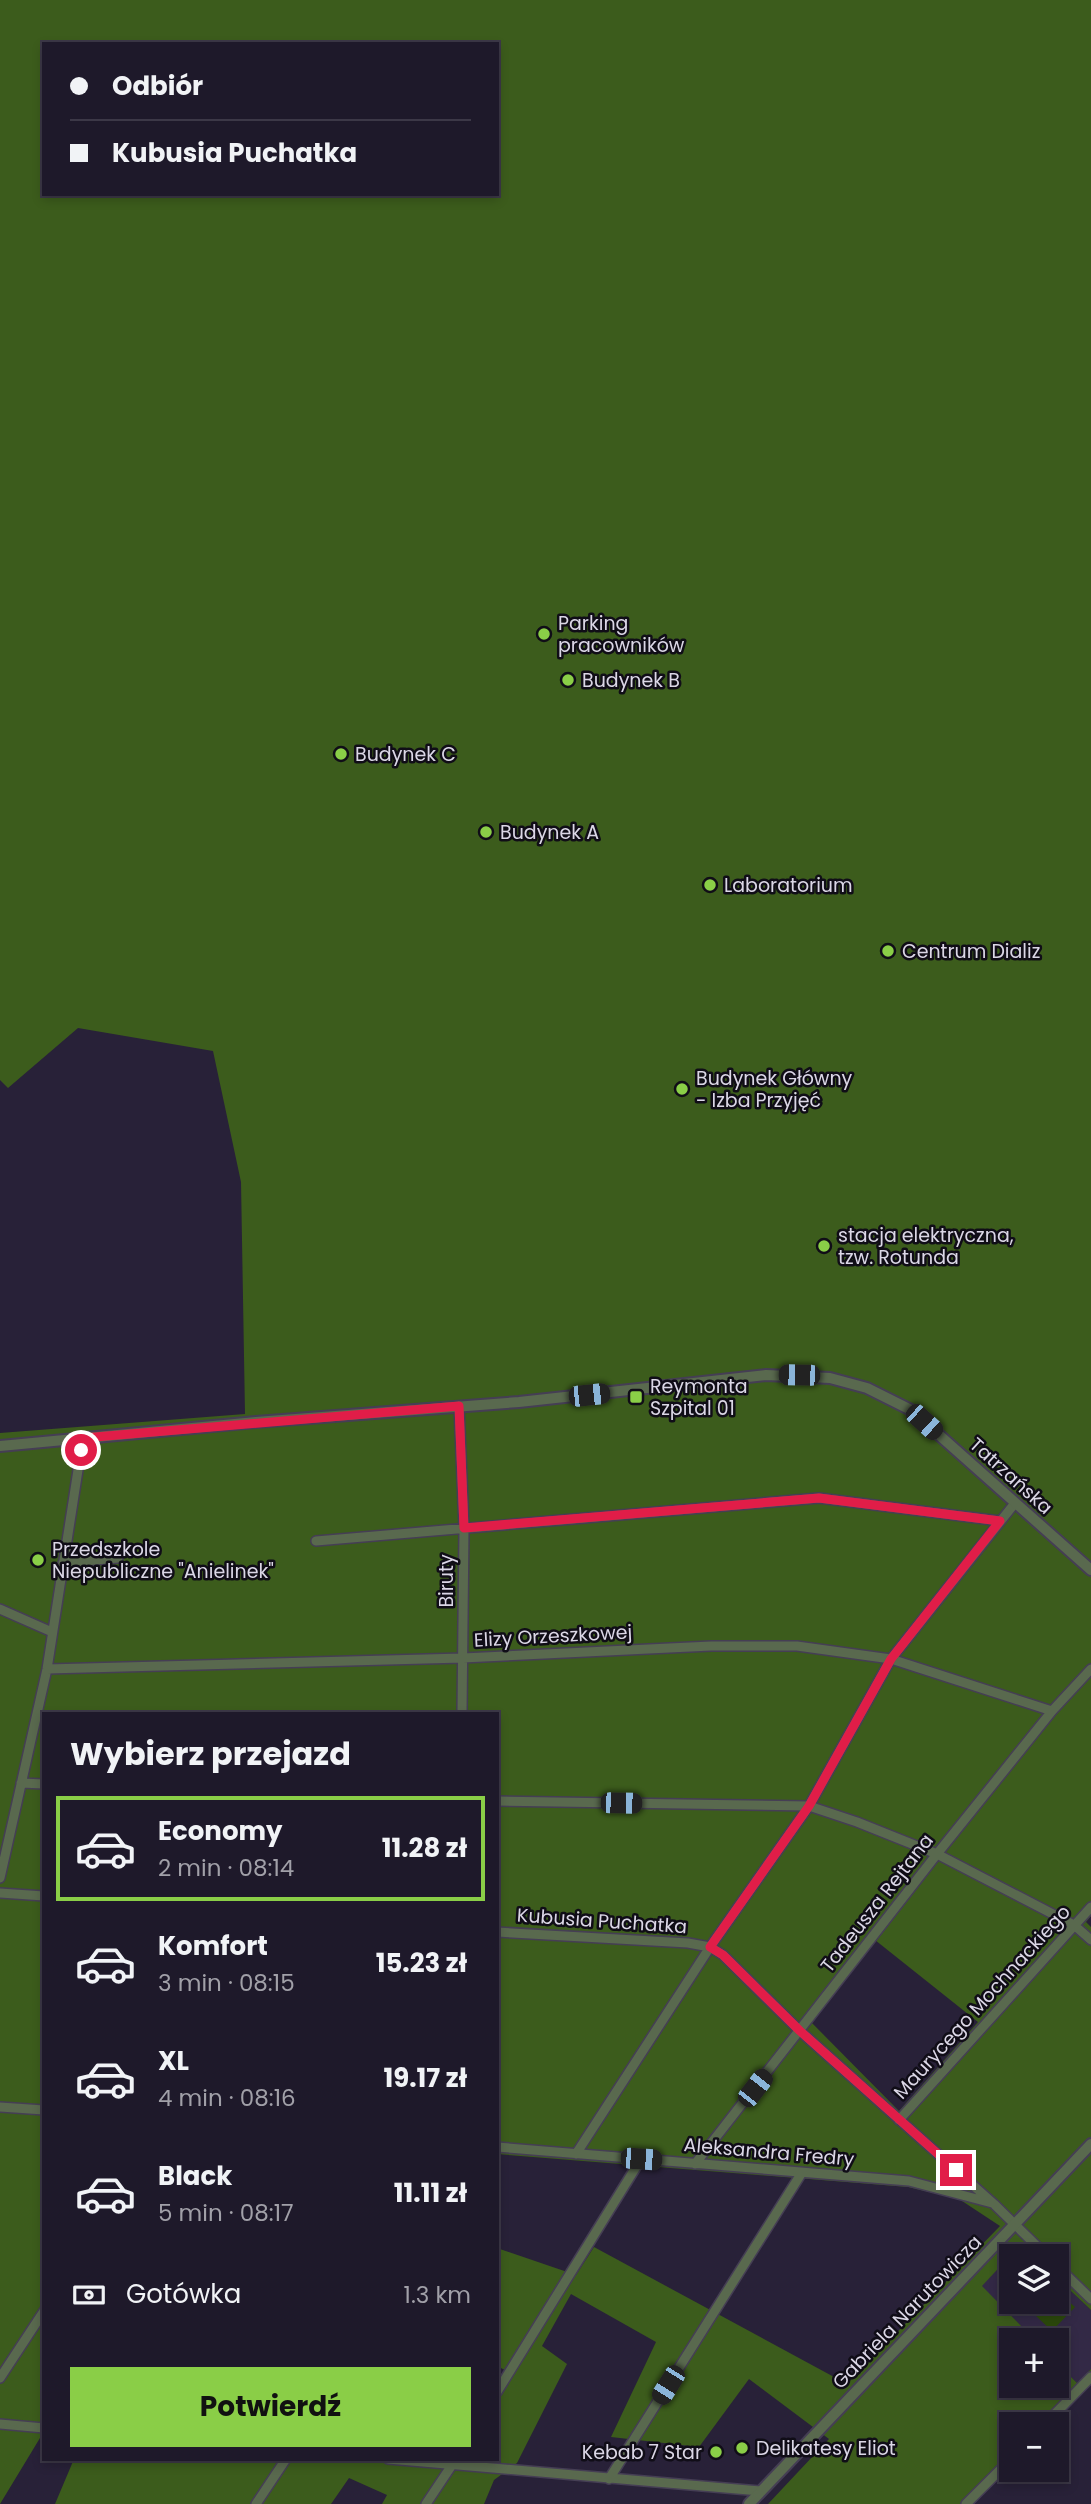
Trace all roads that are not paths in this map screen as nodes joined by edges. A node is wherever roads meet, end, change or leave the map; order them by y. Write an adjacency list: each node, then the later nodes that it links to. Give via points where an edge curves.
1 (459, 1406): 2 (street, Tatrzańska); 4 (street, Tatrzańska, via 766,1375 830,1378 867,1388 911,1410); 6 (street, Biruty)
2 (83, 1438): 3 (street, Tatrzańska); 9 (street)
3 (0, 1446)
4 (1015, 1503): 5 (street); 10 (street, Tatrzańska)
5 (1000, 1521): 6 (street, via 819,1498); 14 (street)
6 (464, 1528): 7 (street); 13 (street, Biruty)
7 (316, 1541)
8 (118, 1558): 9 (street)
9 (64, 1563): 12 (street)
10 (1091, 1570)
11 (0, 1609): 12 (street)
12 (52, 1632): 15 (street)
13 (463, 1658): 14 (street, Elizy Orzeszkowej, via 797,1646); 15 (street, Elizy Orzeszkowej); 18 (street, Biruty)
14 (891, 1659): 17 (street, Elizy Orzeszkowej); 22 (street)
15 (47, 1669): 19 (street)
16 (1091, 1669): 17 (street, Tadeusza Rejtana)
17 (1052, 1711): 23 (street, Tadeusza Rejtana)
18 (462, 1712)
19 (21, 1783): 20 (street); 24 (street)
20 (42, 1784)
21 (499, 1801): 22 (street)
22 (809, 1806): 23 (street); 31 (street)
23 (937, 1854): 28 (street); 32 (street, Tadeusza Rejtana)
24 (0, 1878)
25 (0, 1893): 26 (street)
26 (42, 1896)
27 (1091, 1907): 28 (street, Maurycego Mochnackiego)
28 (1074, 1925): 30 (street); 35 (street, Maurycego Mochnackiego)
29 (499, 1932): 31 (street, Kubusia Puchatka)
30 (1091, 1940)
31 (710, 1947): 32 (street, Kubusia Puchatka); 38 (street)
32 (800, 2031): 35 (street, Kubusia Puchatka); 40 (street, Tadeusza Rejtana)
33 (0, 2107): 34 (street)
34 (42, 2110)
35 (899, 2120): 42 (street, Kubusia Puchatka)
36 (1091, 2144): 43 (street, Gabriela Narutowicza)
37 (499, 2147): 38 (street, Aleksandra Fredry)
38 (576, 2154): 39 (street, Aleksandra Fredry)
39 (641, 2159): 40 (street, Aleksandra Fredry); 50 (street)
40 (695, 2164): 41 (street, Aleksandra Fredry)
41 (801, 2174): 42 (street, Aleksandra Fredry, via 909,2181); 58 (street)
42 (994, 2204): 43 (street, Kubusia Puchatka)
43 (1015, 2224): 44 (street, Kubusia Puchatka); 59 (street, Gabriela Narutowicza)
44 (1035, 2244)
45 (1069, 2278): 46 (street)
46 (1091, 2300)
47 (42, 2314): 49 (street)
48 (1091, 2377): 51 (street)
49 (0, 2378)
50 (499, 2389)
51 (1057, 2412)
52 (0, 2424): 53 (street)
53 (42, 2428)
54 (285, 2461): 60 (street)
55 (432, 2461): 56 (street)
56 (454, 2462): 58 (street); 61 (street)
57 (999, 2471): 63 (street)
58 (608, 2479): 59 (street)
59 (760, 2491): 62 (street, Gabriela Narutowicza)
60 (256, 2504)
61 (426, 2504)
62 (748, 2504)
63 (966, 2504)

